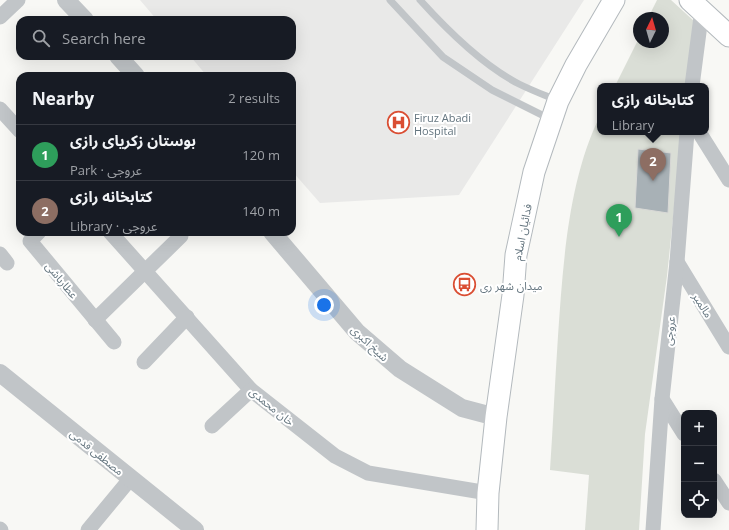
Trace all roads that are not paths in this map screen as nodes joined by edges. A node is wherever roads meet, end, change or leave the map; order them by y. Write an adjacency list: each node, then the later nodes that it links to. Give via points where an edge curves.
1 (18, 0): 8 (street)
2 (66, 0): 7 (street)
3 (390, 0): 14 (lane, via 443,57 492,90)
4 (420, 0): 14 (lane, via 444,26 488,64)
5 (614, 0): 14 (main road, فدائیان اسلام, via 576,65)
6 (696, 5): 9 (main road); 12 (street)
7 (81, 16)
8 (0, 17)
9 (729, 36)
10 (122, 60): 11 (street)
11 (132, 72)
12 (692, 83)
13 (0, 109): 15 (street)
14 (554, 110): 33 (main road, فدائیان اسلام, via 534,172 516,255)
15 (16, 126)
16 (687, 135): 23 (street, عروجی)
17 (702, 135): 18 (street)
18 (729, 180)
19 (34, 236): 26 (street, عطارباشی)
20 (114, 236): 24 (street, خان محمدی)
21 (181, 236): 24 (street)
22 (275, 236): 33 (street, شیخ اکبری, via 357,332 400,369 462,408)
23 (677, 262): 28 (street, مالمیر); 32 (street, عروجی)
24 (145, 272): 25 (street, خان محمدی); 26 (street)
25 (187, 317): 29 (street); 31 (street, خان محمدی)
26 (95, 320): 27 (street, عطارباشی)
27 (114, 342)
28 (729, 347)
29 (144, 362)
30 (0, 373): 36 (street, مصطفی قدمی)
31 (251, 390): 34 (street); 38 (street, خان محمدی, via 335,456 368,473)
32 (662, 399): 35 (street); 43 (street, عروجی)
33 (496, 417): 38 (main road, فدائیان اسلام)
34 (212, 426)
35 (681, 429)
36 (131, 478): 40 (street); 41 (street, مصطفی قدمی)
37 (715, 482): 39 (street)
38 (488, 493): 42 (main road, فدائیان اسلام)
39 (729, 504)
40 (88, 530)
41 (195, 530)
42 (487, 530)
43 (653, 530)

